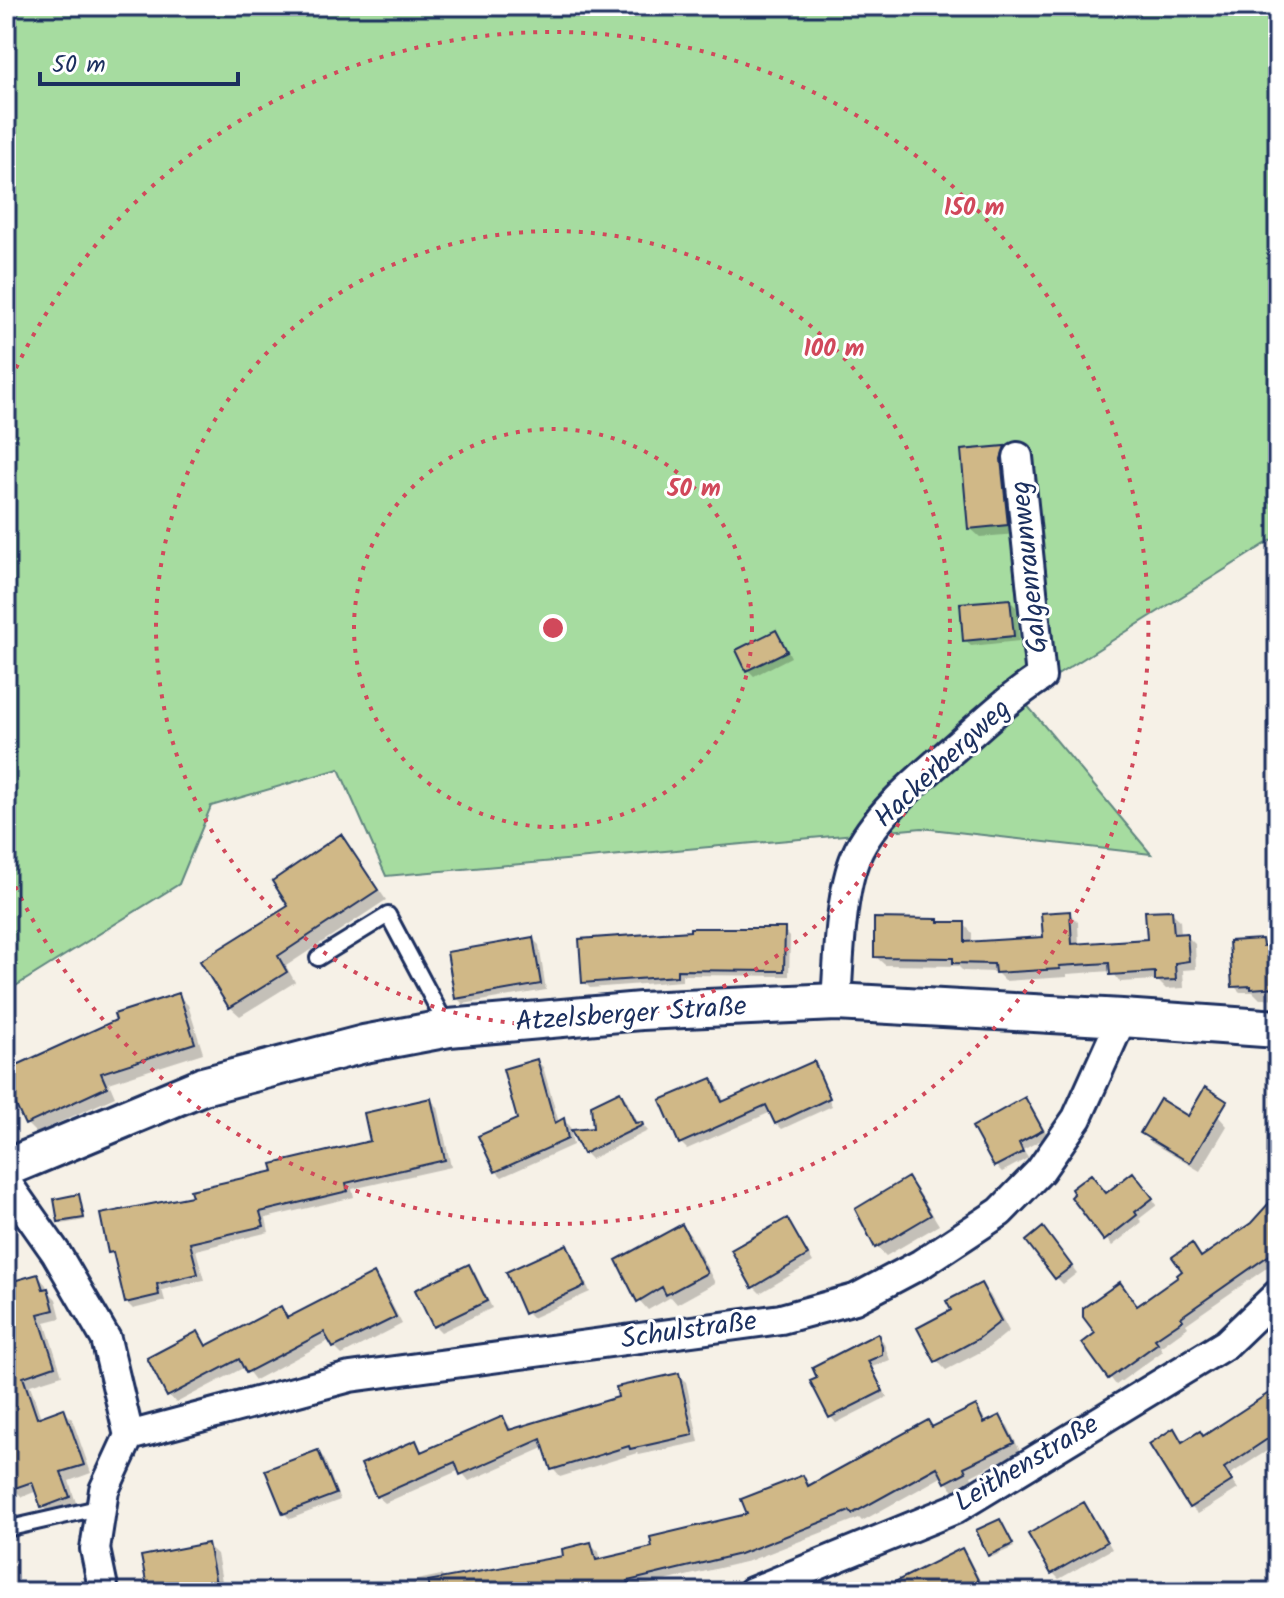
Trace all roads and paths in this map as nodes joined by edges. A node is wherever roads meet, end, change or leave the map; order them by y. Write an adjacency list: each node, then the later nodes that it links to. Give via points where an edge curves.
1 (1018, 457): 2 (street, Galgenraunweg)
2 (1041, 677): 4 (street, Hackerbergweg, via 928,772 862,843 847,893)
3 (318, 958): 6 (lane, via 388,915)
4 (836, 1002): 5 (street, Atzelsberger Straße); 6 (street, Atzelsberger Straße, via 641,1011)
5 (1122, 1018): 7 (street, Atzelsberger Straße); 11 (street, Schulstraße, via 1077,1118 1040,1171 1000,1212 855,1299 781,1319 350,1377)
6 (449, 1028): 8 (street, Atzelsberger Straße, via 203,1086)
7 (1278, 1029)
8 (6, 1168)
9 (6, 1182): 11 (street, via 56,1253 106,1339)
10 (1278, 1294): 15 (street, Leithenstraße, via 1226,1344 955,1509)
11 (129, 1436): 12 (street, via 104,1490)
12 (102, 1507): 13 (lane); 14 (street, via 95,1549)
13 (6, 1529)
14 (104, 1592)
15 (752, 1592)

